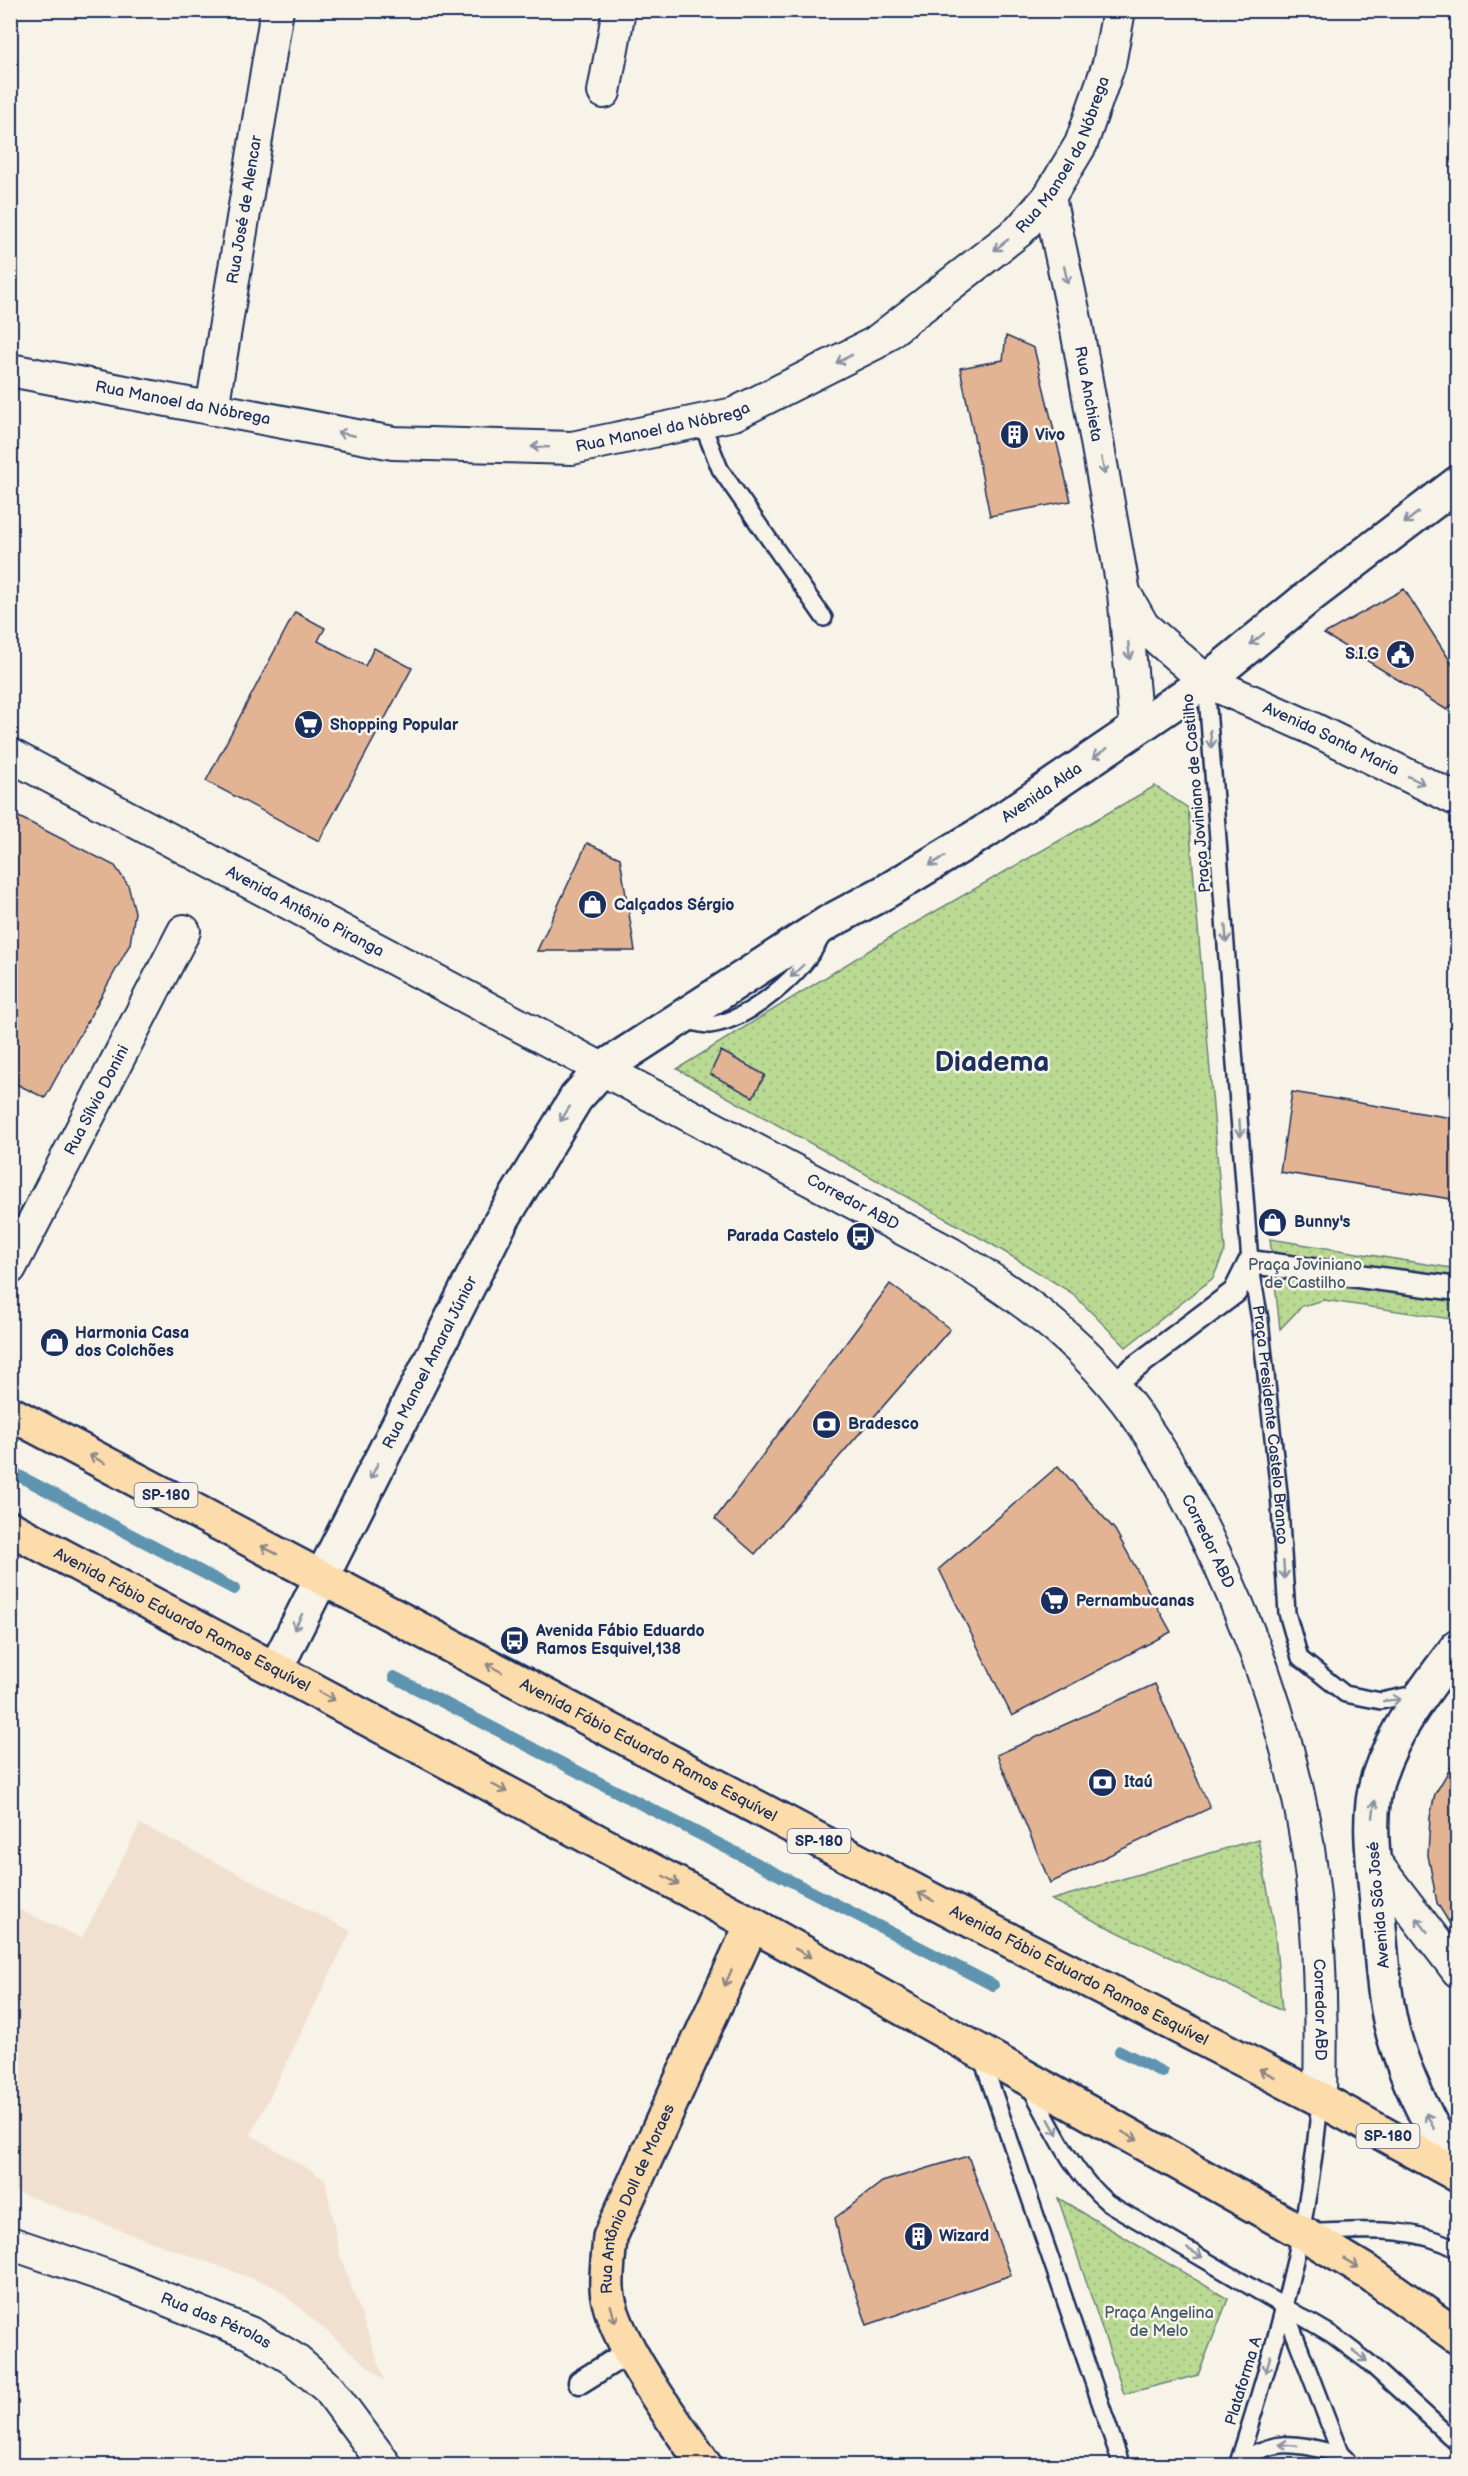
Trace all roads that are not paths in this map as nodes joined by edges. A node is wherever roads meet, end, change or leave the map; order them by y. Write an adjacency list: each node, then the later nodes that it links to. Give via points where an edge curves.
1 (277, 10): 7 (street, Rua José de Alencar)
2 (619, 10): 4 (street)
3 (1119, 10): 5 (street, Rua Manoel da Nóbrega, via 1108,64 1081,144)
4 (604, 92)
5 (1049, 197): 8 (street, Rua Manoel da Nóbrega, one-way to 8, via 1019,231 875,343 734,414); 10 (street, Rua Anchieta, one-way to 10)
6 (10, 370): 7 (street, Rua Manoel da Nóbrega)
7 (212, 409): 8 (street, Rua Manoel da Nóbrega, one-way to 7, via 572,448 393,443)
8 (701, 421): 11 (lane, via 720,469)
9 (1458, 483): 12 (main road, Avenida Alda, one-way to 12)
10 (1124, 593): 12 (street, Rua Anchieta, via 1143,626); 13 (street, Rua Anchieta, one-way to 13)
11 (824, 618)
12 (1206, 681): 13 (main road, Avenida Alda); 15 (street, Avenida Santa Maria, one-way to 15); 19 (lane, Praça Joviniano de Castilho, one-way to 19)
13 (1136, 728): 17 (main road, Avenida Alda, one-way to 17, via 984,832 829,922)
14 (10, 755): 17 (street, Avenida Antônio Piranga)
15 (1458, 800)
16 (184, 931): 18 (street, Rua Sílvio Donini)
17 (602, 1069): 21 (street, Corredor ABD, via 1001,1284 1042,1316); 24 (main road, Rua Manoel Amaral Júnior, one-way to 24, via 576,1098 500,1223)
18 (15, 1250)
19 (1250, 1262): 20 (street); 21 (street, via 1235,1292); 27 (lane, Praça Presidente Castelo Branco, one-way to 27, via 1279,1493 1287,1613 1300,1658 1346,1694 1381,1701)
20 (1458, 1289)
21 (1113, 1384): 33 (street, Corredor ABD, via 1186,1495 1260,1660 1282,1731 1301,1809 1317,1931 1322,2017)
22 (10, 1413): 24 (main road, Avenida Fábio Eduardo Ramos Esquível / SP-180, one-way to 22)
23 (10, 1528): 26 (main road, Avenida Fábio Eduardo Ramos Esquível)
24 (321, 1577): 26 (main road, Rua Manoel Amaral Júnior, one-way to 26); 33 (main road, Avenida Fábio Eduardo Ramos Esquível / SP-180, one-way to 24, via 968,1919)
25 (1458, 1646): 27 (main road, Avenida São José)
26 (276, 1668): 29 (main road, Avenida Fábio Eduardo Ramos Esquível, one-way to 29)
27 (1424, 1691): 28 (main road, Avenida São José, one-way to 27, via 1372,1823 1378,1780 1393,1742)
28 (1373, 1860): 30 (street, one-way to 28); 34 (main road, Avenida São José, one-way to 28, via 1417,2096 1388,2011)
29 (752, 1924): 31 (main road, Avenida Fábio Eduardo Ramos Esquível, one-way to 31); 40 (main road, Rua Antônio Doll de Moraes, one-way to 40, via 610,2237 607,2289 615,2322)
30 (1458, 1971)
31 (979, 2051): 32 (main road, Avenida Fábio Eduardo Ramos Esquível); 47 (lane)
32 (1024, 2076): 35 (main road, Avenida Fábio Eduardo Ramos Esquível, one-way to 35); 38 (lane, one-way to 38, via 1090,2188 1108,2203)
33 (1320, 2099): 34 (main road, SP-180); 35 (lane, Corredor ABD, via 1311,2186)
34 (1457, 2174)
35 (1301, 2232): 37 (lane, via 1394,2230 1438,2239); 38 (lane, Corredor ABD); 39 (main road, Avenida Fábio Eduardo Ramos Esquível, one-way to 39, via 1372,2275)
36 (10, 2243): 44 (street, Rua das Pérolas, via 121,2281 252,2334 295,2360 329,2389)
37 (1458, 2250)
38 (1284, 2307): 42 (lane, one-way to 42, via 1367,2361); 43 (lane); 45 (lane, Plataforma A, one-way to 45)
39 (1458, 2337)
40 (630, 2351): 41 (street); 46 (main road, Rua Antônio Doll de Moraes)
41 (580, 2382)
42 (1458, 2444)
43 (1344, 2460): 45 (lane, one-way to 45, via 1282,2443 1259,2449); 48 (lane)
44 (384, 2462)
45 (1238, 2464)
46 (705, 2466)
47 (1122, 2466)
48 (1354, 2466)

